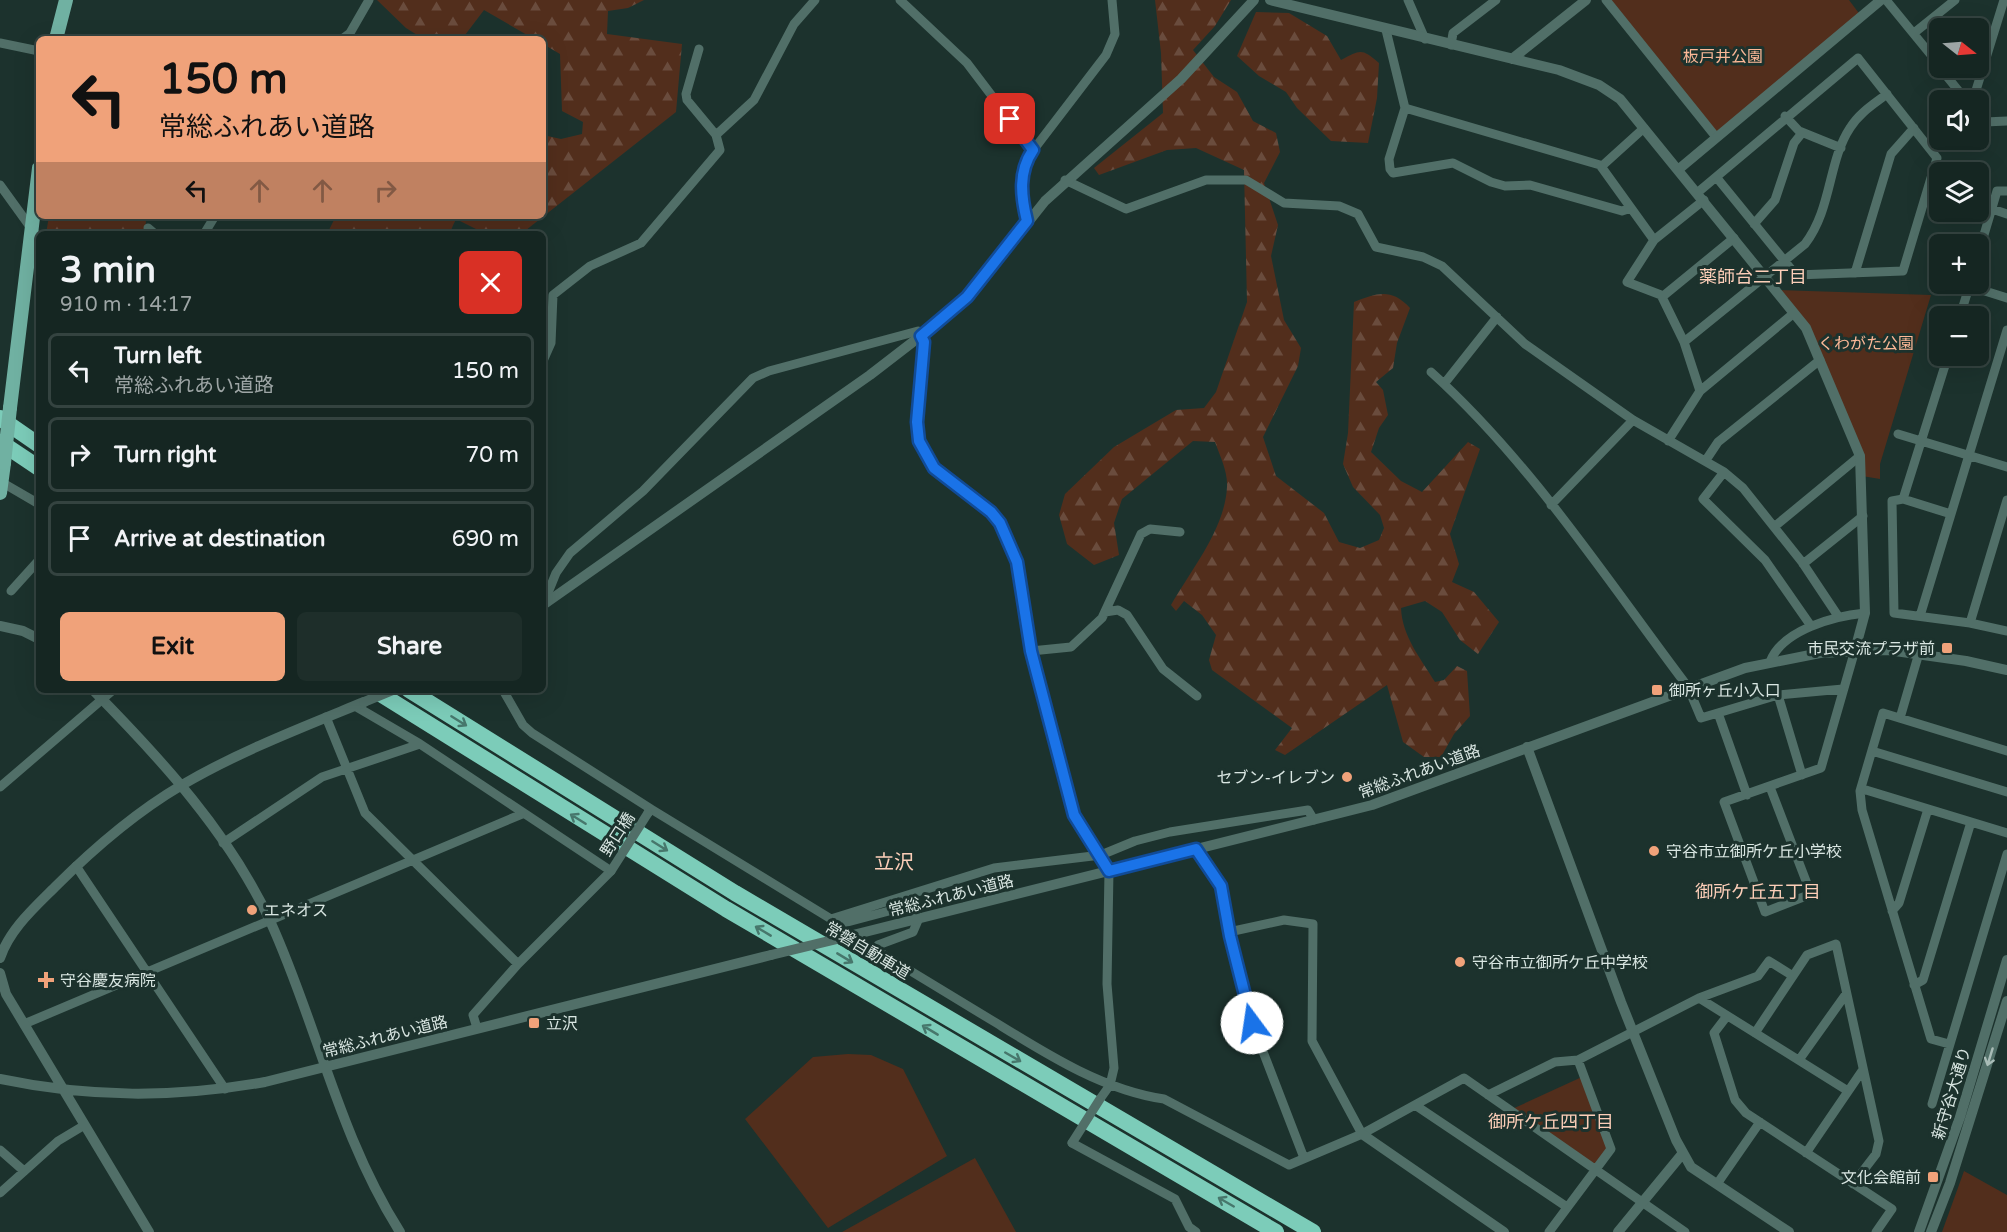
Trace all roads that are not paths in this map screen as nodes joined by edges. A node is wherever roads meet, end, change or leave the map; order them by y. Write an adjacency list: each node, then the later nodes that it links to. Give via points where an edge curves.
1 (66, 0): 18 (main road)
2 (369, 0): 19 (street)
3 (815, 0): 38 (street, via 794,24 754,100)
4 (900, 0): 41 (street, via 967,63)
5 (1112, 0): 41 (street, via 1115,34 1106,55)
6 (1254, 0): 45 (street, via 1180,79)
7 (1270, 0): 16 (street)
8 (1408, 0): 20 (street)
9 (1496, 0): 22 (street, via 1453,33)
10 (1586, 0): 26 (street)
11 (1606, 0): 39 (street)
12 (1881, 0): 39 (street)
13 (1886, 0): 17 (street)
14 (1955, 0): 17 (street)
15 (2004, 0): 29 (street)
16 (1386, 30): 20 (street); 31 (street)
17 (1914, 33): 25 (street)
18 (57, 36)
19 (346, 36)
20 (1425, 39): 22 (street)
21 (0, 43): 24 (street)
22 (1451, 45): 26 (street)
23 (699, 49): 38 (street, via 687,100)
24 (36, 50)
25 (1929, 53)
26 (1512, 59): 35 (street, via 1599,85 1620,99)
27 (1949, 78): 28 (street)
28 (1958, 90)
29 (1976, 90)
30 (1887, 94): 32 (street, via 1858,58); 36 (street); 40 (street, via 1858,117)
31 (1405, 108): 42 (street); 49 (street, via 1389,159 1393,173 1453,164 1505,186 1530,185 1622,211)
32 (1785, 116): 37 (street); 44 (street)
33 (2007, 121): 34 (street)
34 (1989, 122)
35 (1644, 128): 42 (street); 43 (street)
36 (1914, 128): 60 (street, via 1891,154); 60 (street, via 1937,158 1903,271)
37 (1802, 133): 40 (street); 54 (street, via 1794,143 1775,200)
38 (717, 135): 63 (street, via 720,150 641,243 590,266)
39 (1716, 137): 43 (street)
40 (1842, 148): 59 (street, via 1813,234)
41 (1033, 150): 53 (street, via 1023,172 1021,193)
42 (1602, 166): 49 (street)
43 (1679, 170): 48 (street)
44 (1717, 178): 48 (street); 54 (street)
45 (1065, 180): 53 (street); 68 (street, via 1126,209 1206,180 1246,180 1284,203 1339,206 1358,214 1376,247 1442,266)
46 (0, 184): 55 (street)
47 (2007, 191): 50 (street, via 1997,191)
48 (1700, 197): 57 (street); 58 (street)
49 (1631, 208): 58 (street)
50 (1992, 209): 51 (street); 56 (street)
51 (2007, 214)
52 (36, 218): 55 (main road)
53 (1027, 221): 70 (street, via 967,297)
54 (1754, 224): 59 (street)
55 (35, 234): 78 (main road)
56 (1984, 234)
57 (1734, 238): 61 (street); 64 (street)
58 (1654, 240): 64 (street, via 1627,282)
59 (1785, 262): 60 (street, via 1796,275); 61 (street)
60 (1855, 273)
61 (1764, 276): 67 (street); 71 (street)
62 (1989, 292): 66 (street)
63 (553, 295): 65 (street); 72 (street, via 551,343)
64 (1662, 297): 71 (street)
65 (546, 298)
66 (2007, 298)
67 (1794, 313): 73 (street, via 1806,328); 77 (street)
68 (1497, 318): 76 (street); 79 (street, via 1525,344)
69 (2007, 330): 85 (street)
70 (921, 336): 103 (street, via 918,331 753,378 644,491 570,553); 104 (street); 115 (street, via 924,342 919,441 934,468 1000,523 1017,562)
71 (1684, 342): 77 (street)
72 (546, 354)
73 (1820, 360): 86 (street); 87 (street, via 1718,442)
74 (1945, 366): 81 (street)
75 (1431, 372): 76 (street)
76 (1444, 384): 95 (street, via 1506,449)
77 (1700, 391): 82 (street)
78 (5, 413): 84 (highway); 91 (main road, bridge)
79 (1633, 420): 82 (street); 95 (street)
80 (1898, 434): 81 (street)
81 (1921, 440): 85 (street); 92 (street)
82 (1668, 441): 87 (street)
83 (0, 442): 88 (highway)
84 (36, 442)
85 (1969, 455): 89 (street); 96 (street)
86 (1860, 456): 97 (street); 98 (street)
87 (1706, 460): 90 (street)
88 (36, 466)
89 (2007, 467)
90 (1724, 472): 98 (street, via 1743,488); 111 (street, via 1703,499 1765,560)
91 (2, 476): 94 (street)
92 (1903, 499): 96 (street); 108 (street, via 1892,501 1894,613)
93 (2007, 500): 109 (street)
94 (36, 502)
95 (1551, 505): 119 (street)
96 (1951, 514): 108 (street)
97 (1863, 516): 101 (street); 106 (street)
98 (1774, 526): 101 (street)
99 (1180, 532): 105 (street, via 1150,529 1141,534)
100 (36, 563): 102 (street)
101 (1803, 564): 107 (street)
102 (11, 591)
103 (546, 598)
104 (546, 603)
105 (1105, 612): 115 (street, via 1071,646); 127 (street, via 1118,610 1127,615 1163,669)
106 (1865, 613): 107 (street); 114 (street)
107 (1838, 616): 111 (street)
108 (1920, 616): 109 (street)
109 (1970, 623): 112 (street)
110 (0, 626): 113 (street)
111 (1811, 626): 117 (street, via 1775,650)
112 (2007, 631)
113 (36, 638)
114 (1855, 650): 116 (street, 常総ふれあい道路); 117 (street, 常総ふれあい道路); 120 (street)
115 (1031, 651): 154 (street, via 1074,815)
116 (1919, 653): 118 (street, 常総ふれあい道路); 132 (street)
117 (1770, 662): 119 (street, 常総ふれあい道路)
118 (2007, 670)
119 (1688, 687): 130 (street, via 1701,718); 134 (street, 常総ふれあい道路)
120 (1844, 689): 126 (street); 138 (street, via 1821,768)
121 (96, 693): 129 (street)
122 (110, 693): 129 (street)
123 (383, 693): 128 (street, bridge)
124 (414, 693): 212 (highway, 常磐自動車道, one-way to 212, via 735,893)
125 (505, 693): 146 (street, via 532,734)
126 (1778, 695): 130 (street); 138 (street)
127 (1197, 696)
128 (364, 699): 131 (street); 133 (street); 211 (highway, one-way to 128)
129 (103, 700): 139 (street); 140 (street)
130 (1718, 713): 144 (street)
131 (326, 717): 137 (street); 139 (street)
132 (1900, 718): 135 (street, via 1883,713); 136 (street)
133 (420, 744): 137 (street); 147 (street)
134 (1527, 747): 148 (street, 常総ふれあい道路, via 1372,805); 179 (street)
135 (1872, 751): 142 (street); 143 (street)
136 (2007, 751)
137 (348, 769): 151 (street, via 322,777); 155 (street, via 365,813)
138 (1802, 775): 141 (street)
139 (182, 785): 151 (street); 156 (street)
140 (0, 787)
141 (1770, 787): 144 (street); 144 (street, via 1811,894 1765,912 1724,802)
142 (1860, 791): 145 (street); 159 (street)
143 (2007, 792)
144 (1747, 795)
145 (1928, 809): 149 (street); 159 (street, via 1899,903)
146 (650, 811): 157 (street, 野口橋, bridge); 161 (street)
147 (522, 814): 155 (street); 157 (street)
148 (1314, 820): 152 (street, 常総ふれあい道路); 154 (street, via 1308,810 1288,812 1170,832)
149 (1971, 822): 150 (street); 170 (street, via 1923,980)
150 (2007, 833)
151 (223, 843): 162 (street)
152 (1196, 849): 158 (street, 常総ふれあい道路); 163 (street, via 1221,886)
153 (2007, 854): 181 (street)
154 (1101, 855): 158 (street); 161 (street, via 994,868)
155 (411, 861): 162 (street); 166 (street)
156 (76, 866): 164 (street, via 25,918); 168 (street)
157 (611, 871): 166 (street, 野口橋)
158 (1109, 871): 160 (street, 常総ふれあい道路); 187 (street, via 1107,984 1114,1068)
159 (1892, 911): 170 (street)
160 (919, 918): 161 (street, via 914,910 904,908 840,924); 177 (street, 常総ふれあい道路, bridge); 187 (street, via 914,932 878,945 876,950 1038,1048)
161 (831, 919)
162 (270, 921): 168 (street); 184 (street)
163 (1230, 932): 196 (street, via 1284,920 1313,924 1312,1041); 200 (street, via 1252,1023)
164 (0, 958)
165 (2007, 960): 176 (street, 新守谷大通り)
166 (518, 964): 177 (street, 野口橋, via 473,1015)
167 (0, 973): 175 (street, via 6,994)
168 (147, 974): 175 (street); 188 (street)
169 (1794, 976): 171 (street, via 1807,955 1836,944); 172 (street, via 1769,961 1758,976); 180 (street)
170 (1914, 985): 181 (street, via 1931,1039)
171 (1846, 994): 183 (street); 185 (street)
172 (1699, 998): 174 (street); 179 (street)
173 (2007, 1001): 178 (street, 新守谷大通り)
174 (1727, 1016): 180 (street); 194 (street, via 1714,1033 1735,1100)
175 (24, 1024): 189 (street)
176 (1988, 1024): 178 (street); 219 (street, 新守谷大通り, via 1940,1179)
177 (477, 1028): 184 (street, 常総ふれあい道路)
178 (2003, 1028): 220 (street, 新守谷大通り, one-way to 220)
179 (1632, 1031): 182 (street); 198 (street)
180 (1755, 1033): 183 (street)
181 (1949, 1044): 192 (street)
182 (1578, 1060): 191 (street, via 1555,1062); 201 (street, via 1611,1149)
183 (1799, 1060): 190 (street)
184 (324, 1067): 188 (street, 常総ふれあい道路); 209 (street, via 370,1183)
185 (1862, 1071): 190 (street); 204 (street, via 1879,1141 1876,1154)
186 (0, 1079): 189 (street, 常総ふれあい道路)
187 (1110, 1084): 200 (street, via 1164,1099 1289,1166); 210 (street, bridge, via 1072,1143 1175,1199 1189,1227)
188 (225, 1089): 189 (street, 常総ふれあい道路, via 158,1095)
189 (63, 1090): 195 (street)
190 (1848, 1091): 199 (street)
191 (1488, 1095): 193 (street, via 1464,1078); 201 (street)
192 (1932, 1104)
193 (1415, 1105): 196 (street); 207 (street)
194 (1760, 1122): 199 (street); 203 (street)
195 (83, 1126): 202 (street, via 58,1141); 208 (street)
196 (1362, 1134): 200 (street); 213 (street)
197 (0, 1150): 202 (street)
198 (1683, 1153): 203 (street, via 1691,1167); 206 (street)
199 (1806, 1153): 204 (street)
200 (1304, 1158)
201 (1595, 1170): 206 (street); 207 (street)
202 (24, 1172): 205 (street)
203 (1718, 1184): 217 (street)
204 (1853, 1184): 218 (street, via 1892,1209)
205 (0, 1193)
206 (1641, 1203): 215 (street); 216 (street)
207 (1567, 1207): 214 (street)
208 (149, 1232)
209 (400, 1232)
210 (1196, 1232)
211 (1276, 1232)
212 (1313, 1232)
213 (1504, 1232)
214 (1549, 1232)
215 (1618, 1232)
216 (1685, 1232)
217 (1789, 1232)
218 (1876, 1232)
219 (1919, 1232)
220 (1931, 1232)

